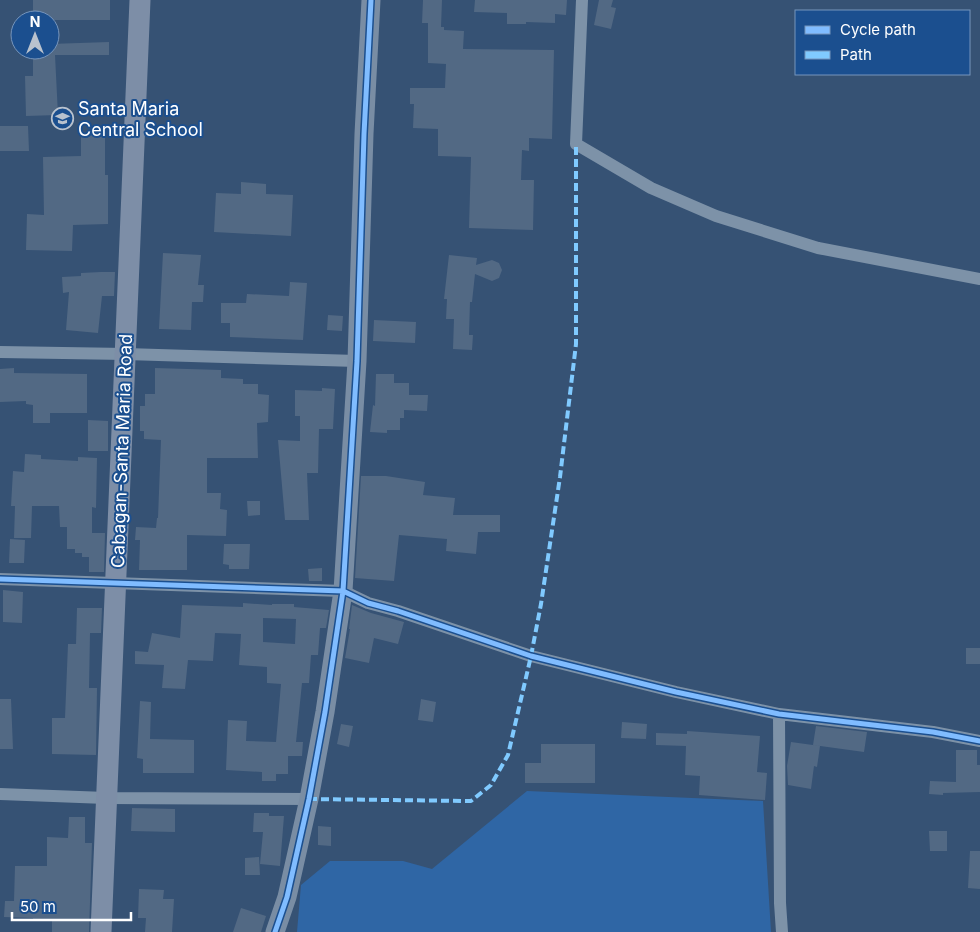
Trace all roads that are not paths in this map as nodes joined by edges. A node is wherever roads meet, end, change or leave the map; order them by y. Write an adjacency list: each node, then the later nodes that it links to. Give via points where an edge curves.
1 (140, 0): 6 (main road, Cabagan-Santa Maria Road)
2 (371, 0): 7 (street)
3 (582, 0): 4 (street, via 576,144 651,188 716,216 818,248)
4 (980, 279)
5 (0, 352): 6 (street)
6 (126, 354): 7 (street); 9 (main road, Cabagan-Santa Maria Road)
7 (357, 361): 10 (street)
8 (0, 579): 9 (street)
9 (116, 584): 10 (street); 14 (main road, Cabagan-Santa Maria Road)
10 (343, 590): 11 (street, via 368,603 531,656); 15 (street)
11 (779, 714): 12 (street, via 933,732); 18 (street)
12 (980, 741)
13 (0, 794): 14 (street)
14 (106, 798): 15 (street); 16 (main road, Cabagan-Santa Maria Road)
15 (309, 799): 17 (street, via 287,897)
16 (101, 932)
17 (275, 932)
18 (782, 932)

